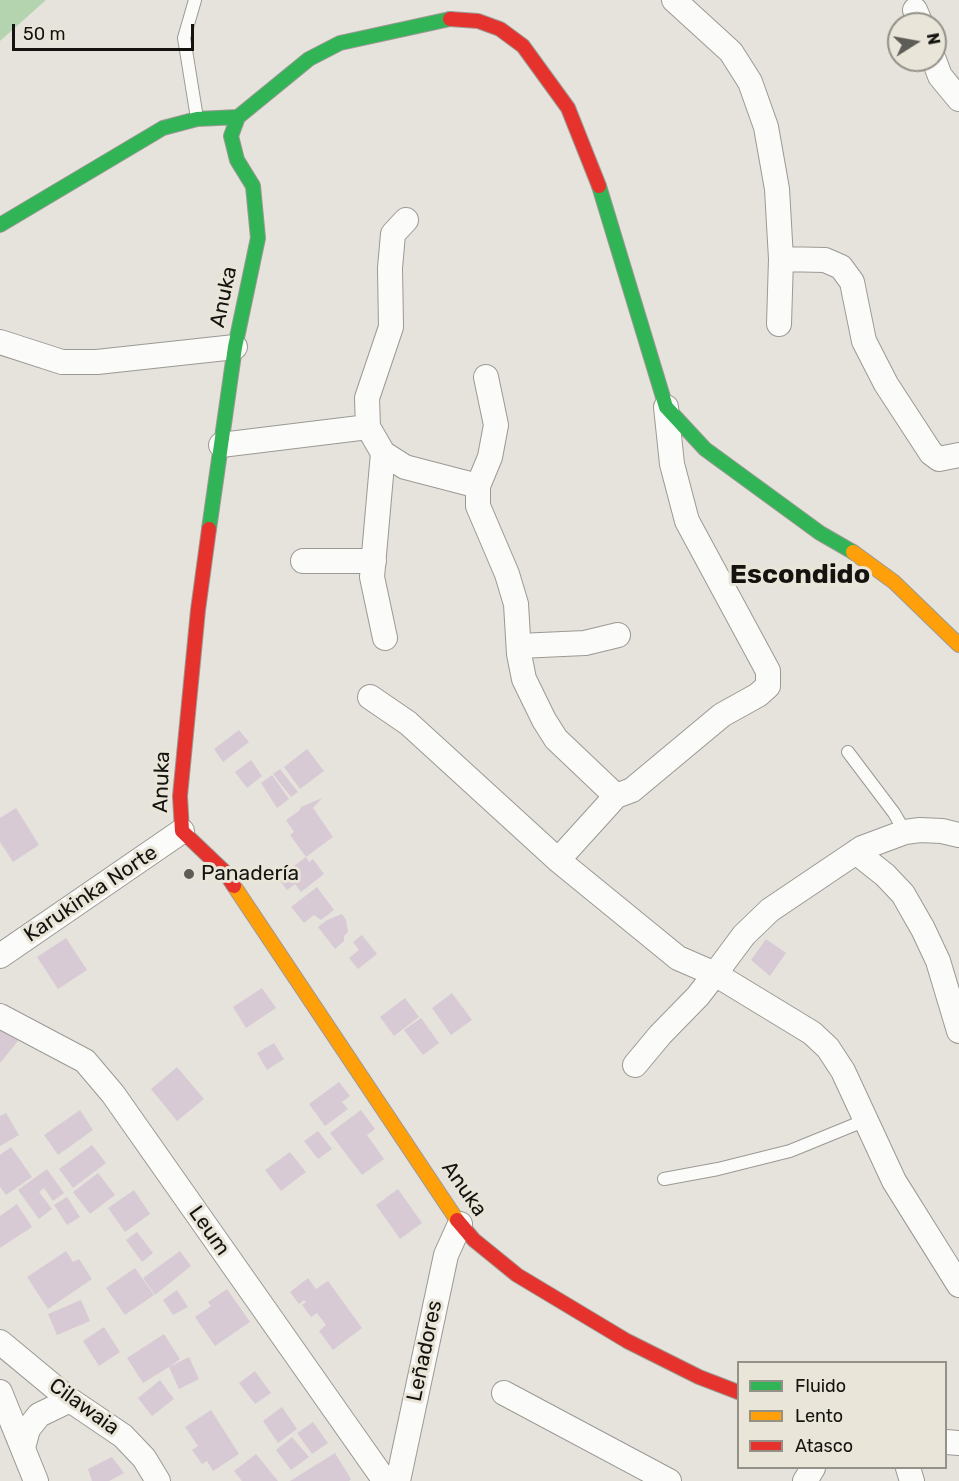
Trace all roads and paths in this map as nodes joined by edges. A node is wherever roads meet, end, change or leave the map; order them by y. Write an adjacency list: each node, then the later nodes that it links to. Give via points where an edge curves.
1 (195, 0): 6 (lane, via 184,38)
2 (674, 0): 9 (street, via 731,52 750,82 766,127 777,189)
3 (938, 72): 4 (street)
4 (959, 99)
5 (238, 117): 6 (street); 12 (street, Anuka, via 231,136 237,160 253,186 258,238); 14 (street, via 309,59 340,44 454,18 500,29 523,46 568,108 602,194)
6 (197, 119): 8 (street, via 163,128)
7 (406, 220): 15 (street, via 393,234 391,327 367,398)
8 (0, 225)
9 (781, 259): 10 (street); 18 (street, via 825,260 842,267 852,282 864,341 886,384 930,453 939,459)
10 (779, 324)
11 (0, 342): 12 (street, via 62,362 97,362)
12 (235, 347): 16 (street, Anuka)
13 (486, 377): 19 (street, via 496,425 490,457)
14 (666, 407): 24 (street, via 705,449 894,582); 28 (street, via 672,464 687,521 768,671 768,686 722,716 632,790)
15 (368, 427): 16 (street); 17 (street)
16 (221, 445): 29 (street, Anuka, via 198,610 180,796)
17 (383, 453): 19 (street, via 405,467); 21 (street)
18 (956, 461)
19 (478, 486): 25 (street, via 478,506 516,604)
20 (303, 561): 21 (street)
21 (374, 561): 23 (street, via 372,577)
22 (618, 635): 25 (street, via 585,643)
23 (385, 638)
24 (959, 645)
25 (519, 646): 28 (street, via 524,679 556,739)
26 (370, 697): 33 (street, via 408,723)
27 (848, 752): 30 (lane)
28 (616, 796): 33 (street)
29 (182, 831): 34 (street, Karukinka Norte); 41 (street, Anuka, via 224,871)
30 (904, 832): 31 (street, via 942,831); 32 (street)
31 (959, 836)
32 (856, 852): 35 (street, via 770,910 744,935); 37 (street, via 903,894 938,961)
33 (558, 860): 35 (street, via 678,958)
34 (0, 956)
35 (715, 974): 38 (street); 39 (street, via 812,1033 828,1048)
36 (0, 1016): 51 (street, Leum, via 85,1061 113,1094)
37 (959, 1031)
38 (635, 1065)
39 (866, 1120): 40 (lane, via 790,1151); 42 (street, via 894,1181)
40 (664, 1179)
41 (460, 1224): 46 (street, Anuka, via 516,1275 627,1341); 52 (street, Leñadores, via 446,1255)
42 (959, 1285)
43 (0, 1342): 47 (street, Cilawaia)
44 (0, 1392): 48 (street)
45 (504, 1392): 53 (street)
46 (737, 1392)
47 (70, 1400): 48 (street, via 39,1415 28,1429); 50 (street, Cilawaia, via 123,1436 144,1458)
48 (23, 1448): 49 (street)
49 (36, 1481)
50 (158, 1481)
51 (385, 1481)
52 (398, 1481)
53 (669, 1481)

